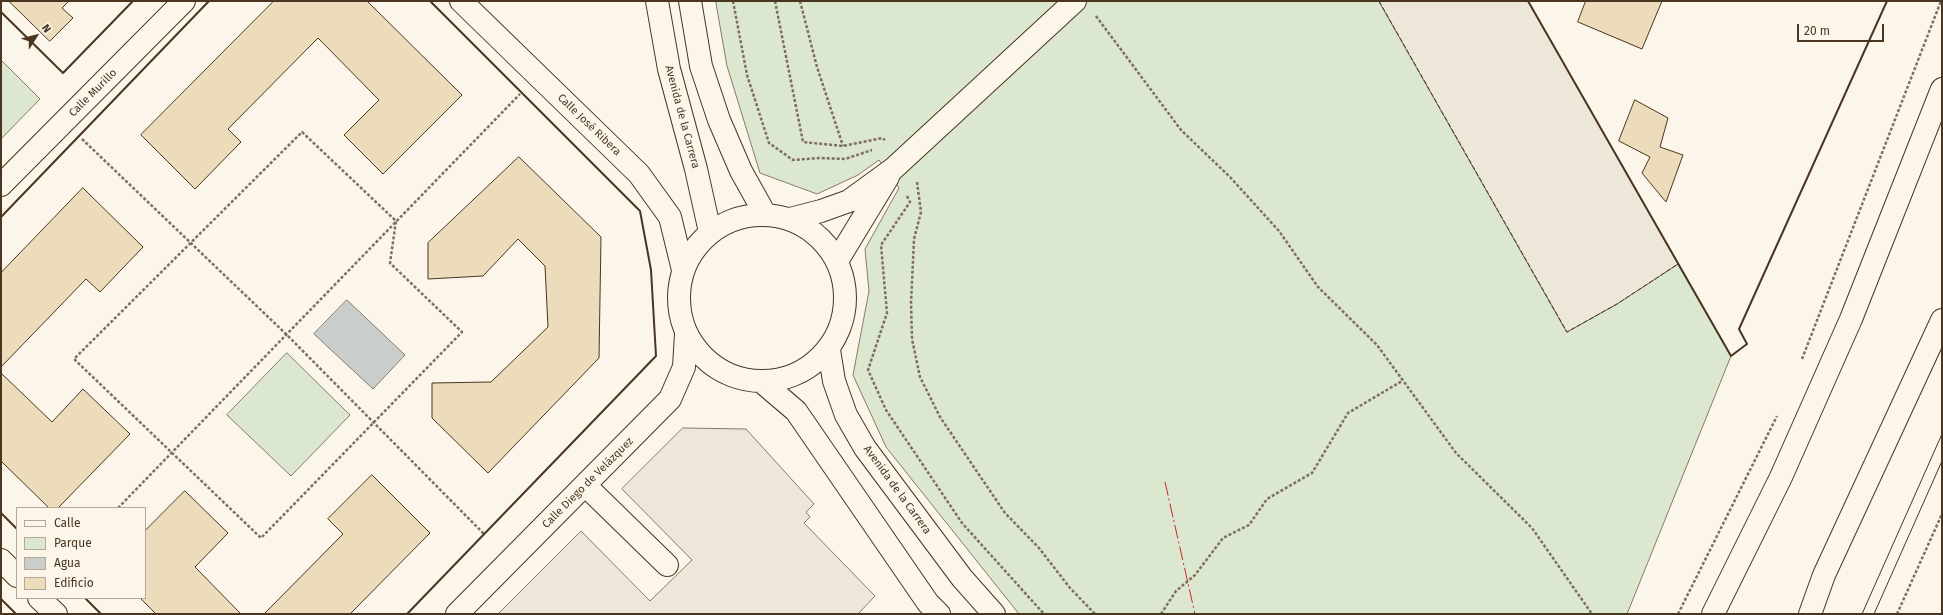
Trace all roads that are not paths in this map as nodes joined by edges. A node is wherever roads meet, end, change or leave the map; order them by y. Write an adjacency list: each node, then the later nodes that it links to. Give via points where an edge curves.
1 (184, 1): 8 (main road, Calle Murillo)
2 (461, 1): 13 (main road, Calle José Ribera, via 640,174 670,217)
3 (657, 1): 11 (main road, Avenida de la Carrera, via 669,69)
4 (690, 1): 9 (main road, via 701,66 719,120 741,171)
5 (1084, 6): 7 (main road)
6 (1942, 89): 27 (main road, via 1851,320 1781,477)
7 (900, 162): 10 (main road, via 849,201); 12 (main road)
8 (1, 185)
9 (765, 214): 10 (main road); 11 (main road, via 735,218)
10 (790, 219): 12 (main road, via 820,238)
11 (710, 232): 13 (main road, via 695,246)
12 (837, 261): 16 (main road, via 845,285 846,306 839,332)
13 (682, 270): 15 (main road, via 678,291)
14 (1942, 320): 28 (main road, via 1824,575)
15 (686, 334): 17 (main road, via 702,357 720,371 746,380); 18 (main road, Calle Diego de Velázquez, via 684,367 670,398)
16 (829, 350): 17 (main road, via 810,367 790,377); 26 (main road, Avenida de la Carrera, via 834,381 846,414 865,448 962,578)
17 (762, 382): 25 (main road, via 796,411)
18 (586, 486): 20 (main road); 24 (main road, Calle Diego de Velázquez)
19 (1, 560): 21 (main road)
20 (667, 565)
21 (16, 575)
22 (40, 599): 23 (main road)
23 (56, 614)
24 (457, 614)
25 (939, 614)
26 (994, 614)
27 (1713, 614)
28 (1810, 614)

